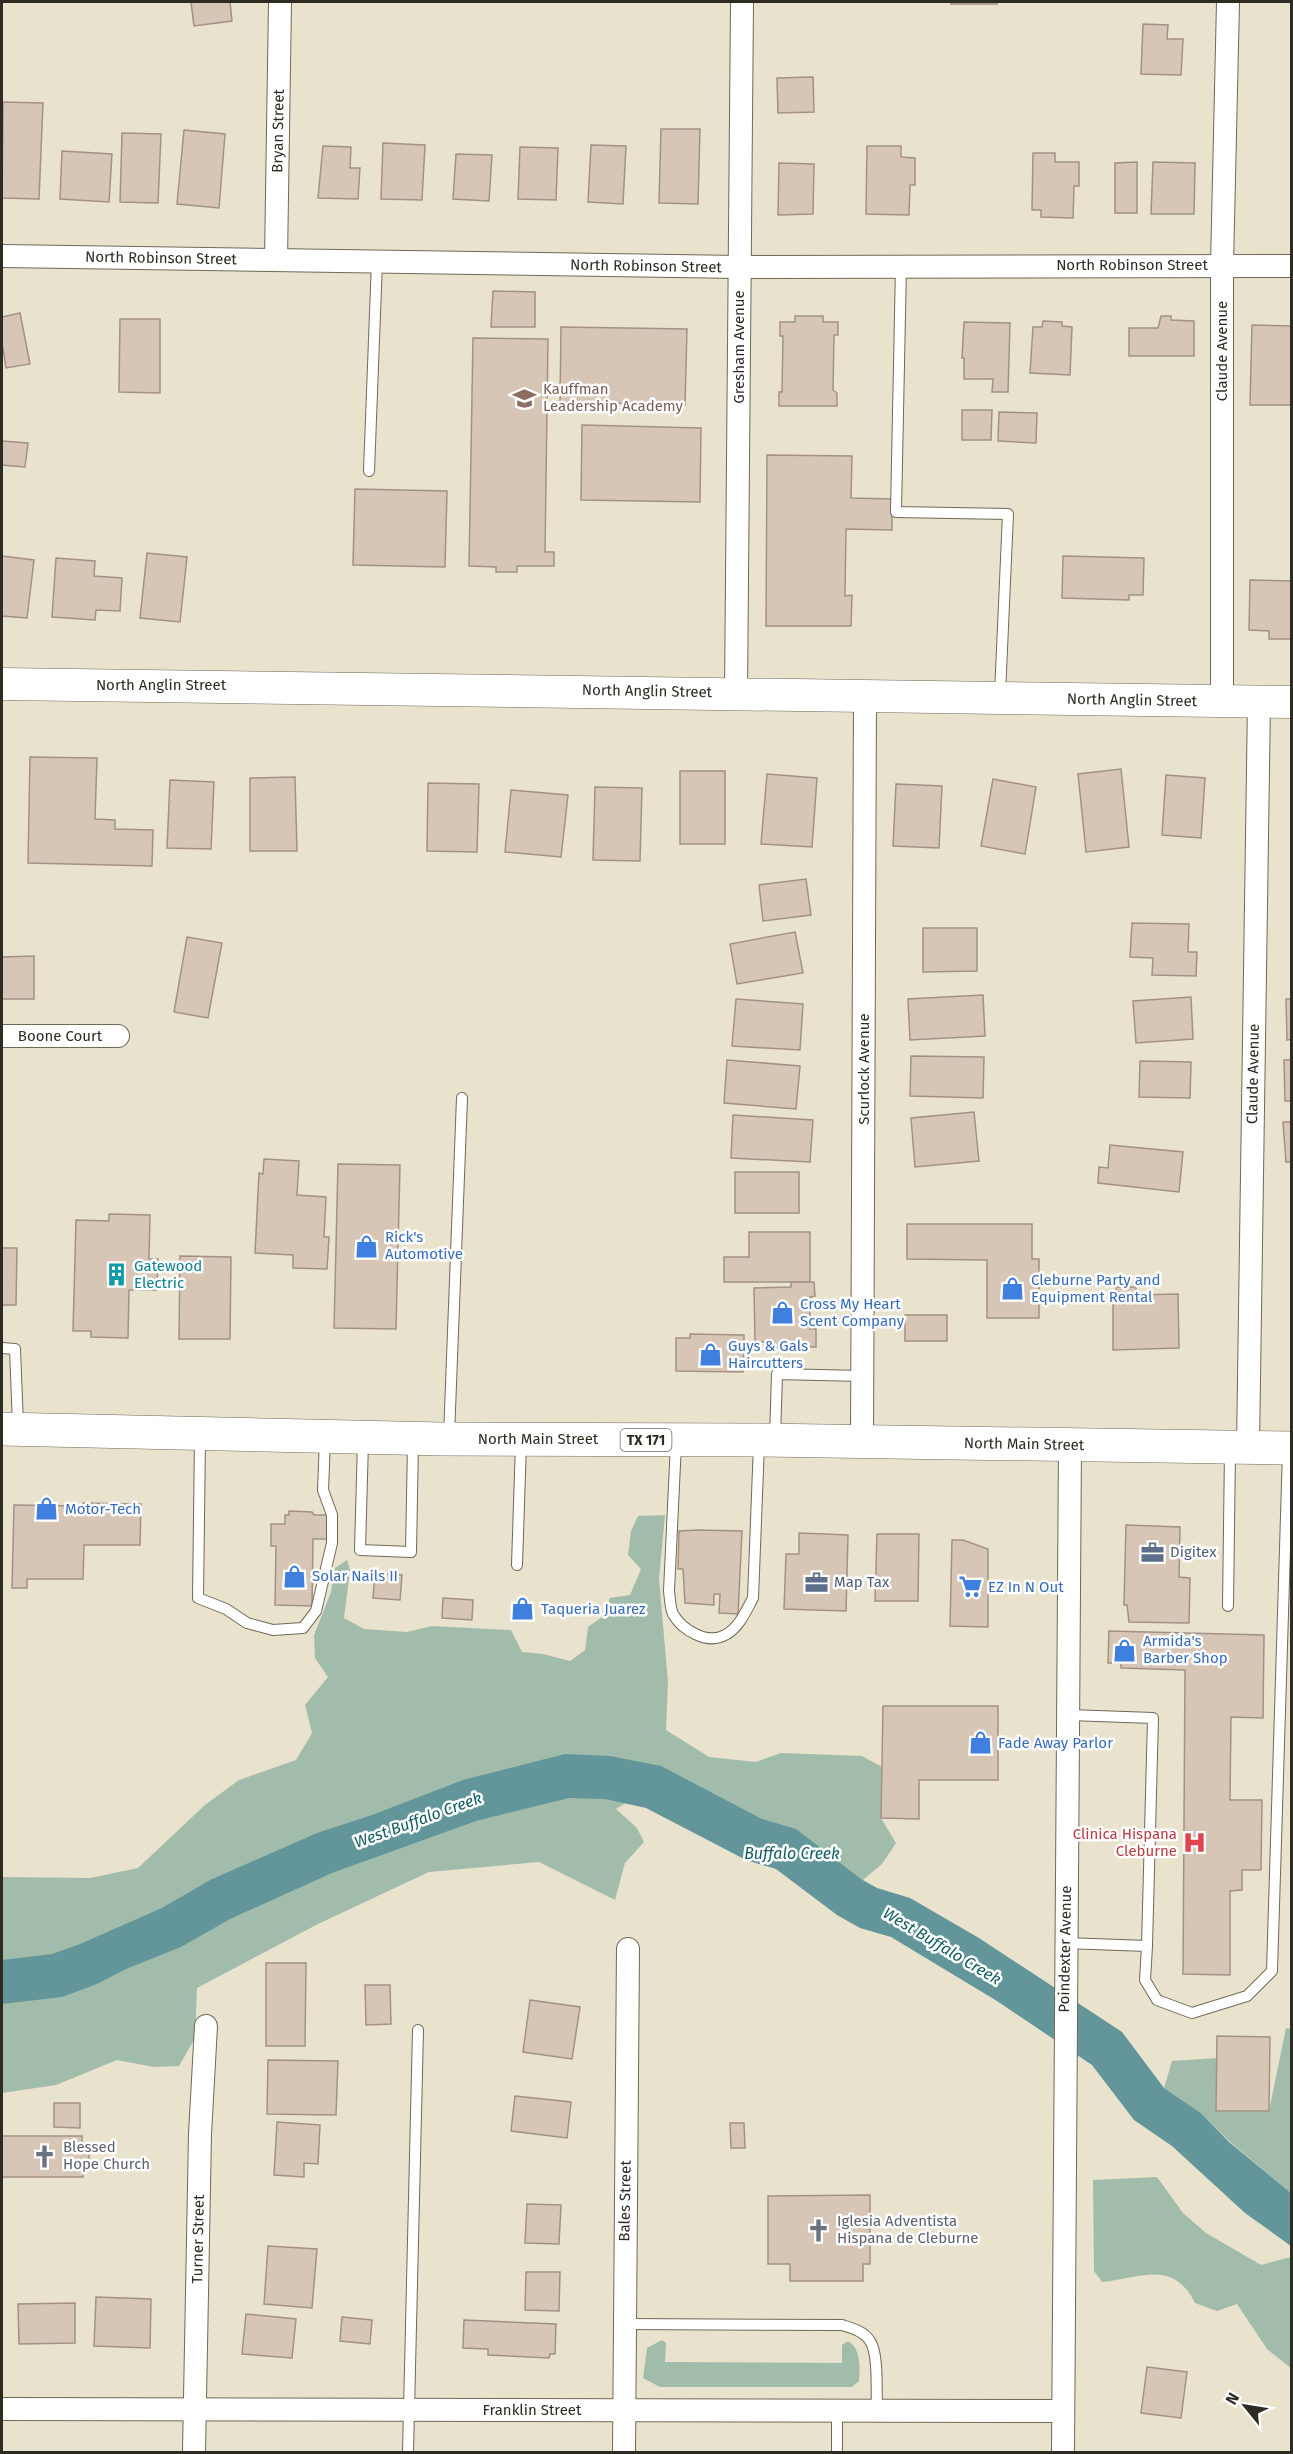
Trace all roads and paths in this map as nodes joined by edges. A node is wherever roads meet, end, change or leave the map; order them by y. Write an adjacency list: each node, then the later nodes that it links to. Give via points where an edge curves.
1 (280, 2): 5 (street, Bryan Street)
2 (742, 2): 10 (street, Gresham Avenue)
3 (1228, 2): 8 (street, Claude Avenue)
4 (2, 256): 5 (street, North Robinson Street)
5 (276, 260): 6 (street, North Robinson Street)
6 (377, 261): 10 (street, North Robinson Street); 11 (lane)
7 (901, 265): 8 (street, North Robinson Street); 10 (street, North Robinson Street); 15 (lane, via 896,512 1008,514)
8 (1222, 266): 9 (street, North Robinson Street); 16 (street, Claude Avenue)
9 (1292, 266)
10 (740, 267): 13 (street, Gresham Avenue)
11 (369, 471)
12 (2, 684): 13 (street, North Anglin Street)
13 (736, 693): 14 (street, North Anglin Street)
14 (865, 696): 15 (street, North Anglin Street); 23 (street, Scurlock Avenue)
15 (1000, 698): 16 (street, North Anglin Street)
16 (1222, 701): 17 (street, North Anglin Street)
17 (1259, 702): 18 (street, North Anglin Street); 35 (street, Claude Avenue)
18 (1292, 702)
19 (2, 1036): 20 (street, Boone Court)
20 (118, 1036)
21 (462, 1098): 29 (lane)
22 (2, 1348): 24 (lane, via 15,1349)
23 (862, 1376): 32 (lane, via 777,1374); 33 (street, Scurlock Avenue)
24 (10, 1429): 25 (main road, North Main Street / TX 171)
25 (200, 1433): 26 (main road, North Main Street / TX 171); 26 (lane, via 198,1598 247,1623 273,1630 303,1628 316,1611 332,1543 332,1515 323,1490)
26 (325, 1437): 27 (main road, North Main Street / TX 171)
27 (363, 1437): 28 (main road, North Main Street / TX 171); 28 (lane, via 360,1550 411,1552)
28 (414, 1438): 29 (main road, North Main Street / TX 171)
29 (449, 1439): 30 (main road, North Main Street / TX 171)
30 (521, 1439): 31 (main road, North Main Street / TX 171); 38 (lane)
31 (676, 1440): 32 (main road, North Main Street / TX 171); 32 (lane, via 669,1591 672,1613 684,1627 705,1639 724,1636 743,1619 753,1598)
32 (767, 1440): 33 (main road, North Main Street / TX 171)
33 (862, 1442): 34 (main road, North Main Street / TX 171)
34 (1070, 1445): 35 (main road, North Main Street / TX 171); 40 (street, Poindexter Avenue)
35 (1239, 1447): 36 (main road, North Main Street / TX 171); 39 (lane)
36 (1290, 1448): 37 (lane)
37 (1288, 1541): 42 (lane, via 1272,1971 1247,1996 1192,2013 1157,2000 1145,1980)
38 (518, 1565)
39 (1228, 1606)
40 (1069, 1715): 41 (street, Poindexter Avenue); 42 (lane, via 1153,1718)
41 (1065, 1944): 42 (lane); 53 (street, Poindexter Avenue)
42 (1147, 1946)
43 (628, 1949): 46 (street, Bales Street)
44 (206, 2026): 49 (street, Turner Street)
45 (418, 2030): 48 (lane)
46 (623, 2324): 50 (street, Bales Street); 52 (lane, via 831,2325 857,2330 870,2341 874,2356)
47 (2, 2409): 49 (street, Franklin Street)
48 (408, 2409): 49 (street, Franklin Street); 50 (street, Franklin Street); 55 (lane)
49 (194, 2410): 54 (street, Turner Street)
50 (624, 2410): 51 (street, Franklin Street); 56 (street, Bales Street)
51 (837, 2411): 52 (street, Franklin Street); 57 (lane)
52 (877, 2411): 53 (street, Franklin Street)
53 (1063, 2411): 58 (street, Poindexter Avenue)
54 (194, 2452)
55 (408, 2452)
56 (624, 2452)
57 (837, 2452)
58 (1063, 2452)

